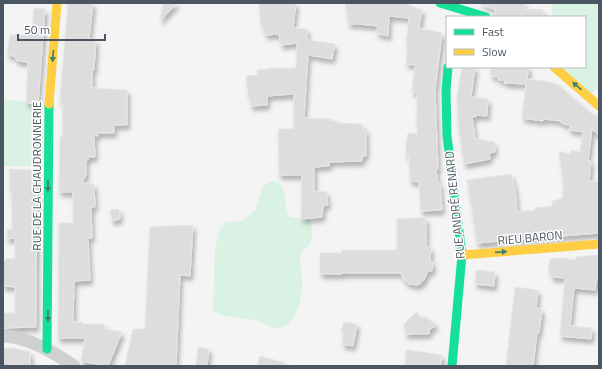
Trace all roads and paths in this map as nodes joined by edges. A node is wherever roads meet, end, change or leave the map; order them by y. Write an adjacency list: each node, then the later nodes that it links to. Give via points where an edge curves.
1 (57, 3): 11 (street, RUE DE LA CHAUDRONNERIE, one-way to 11, via 49,100)
2 (440, 3): 3 (street)
3 (452, 12): 4 (street)
4 (479, 16)
5 (448, 68): 9 (street, RUE ANDRÉ RENARD, via 447,136)
6 (555, 68): 7 (street, one-way to 6)
7 (599, 106)
8 (599, 244): 9 (street, RIEU BARON, one-way to 8)
9 (462, 255): 13 (street, RUE ANDRÉ RENARD)
10 (3, 336): 11 (street)
11 (47, 348): 12 (street)
12 (74, 366)
13 (452, 366)

